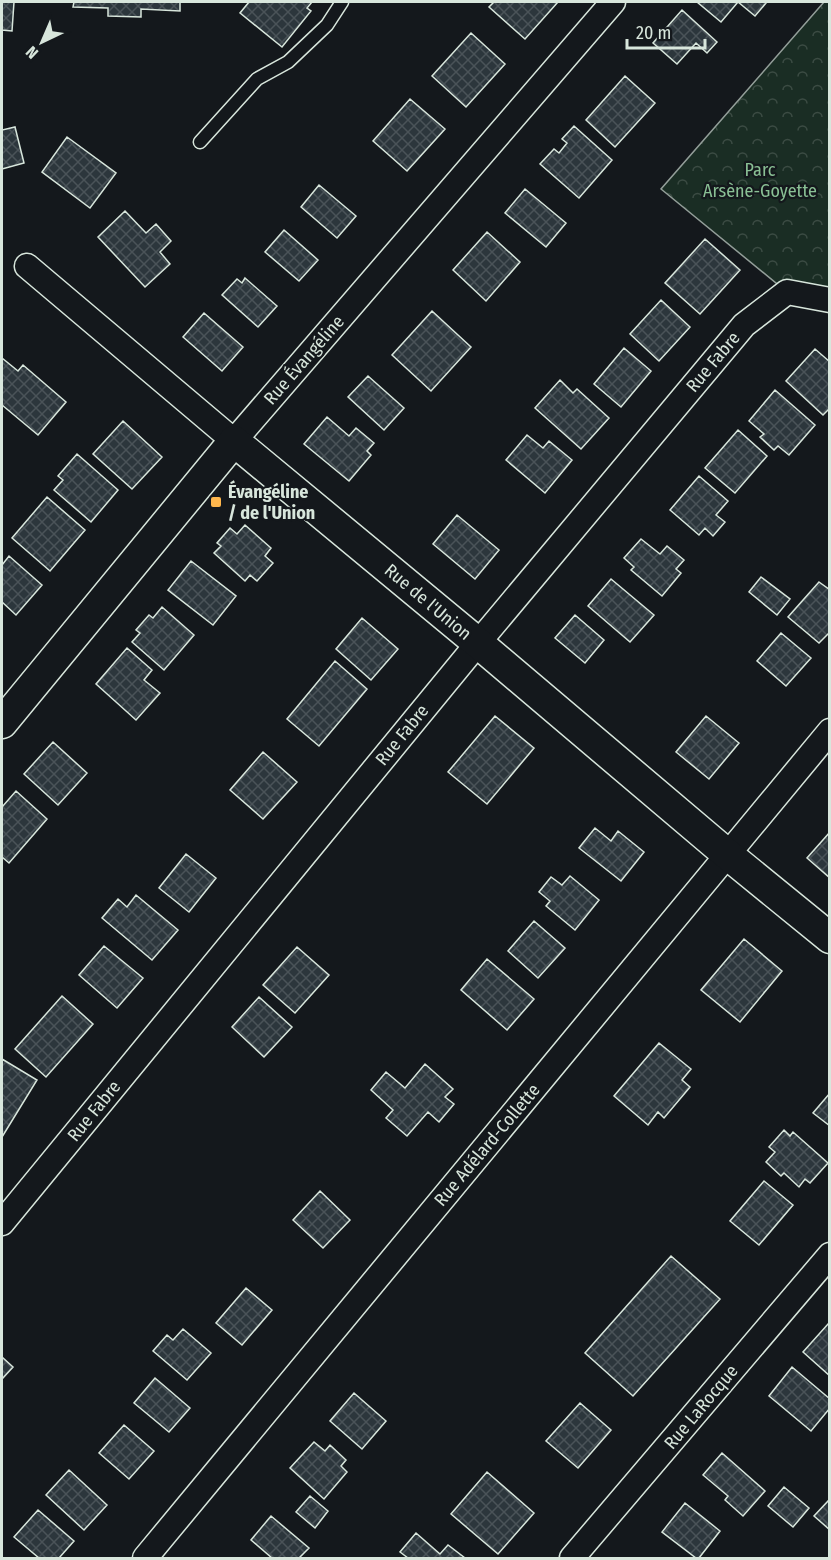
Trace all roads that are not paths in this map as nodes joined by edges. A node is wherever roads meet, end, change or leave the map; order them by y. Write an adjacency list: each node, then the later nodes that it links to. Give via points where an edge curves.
1 (342, 2): 3 (lane, via 327,25 288,62 257,79)
2 (613, 2): 6 (street, Rue Évangéline)
3 (200, 142)
4 (27, 266): 6 (street, Rue de l'Union)
5 (830, 300): 7 (street, Rue Fabre, via 787,292 744,325)
6 (234, 441): 7 (street, Rue de l'Union); 8 (street, Rue Évangéline)
7 (478, 643): 10 (street, Rue de l'Union); 12 (street, Rue Fabre)
8 (2, 723)
9 (830, 731): 10 (street, Rue Adélard-Collette)
10 (727, 854): 11 (street, Rue de l'Union); 14 (street, Rue Adélard-Collette)
11 (830, 938)
12 (2, 1223)
13 (830, 1255): 15 (street, Rue LaRocque)
14 (145, 1558)
15 (572, 1558)

